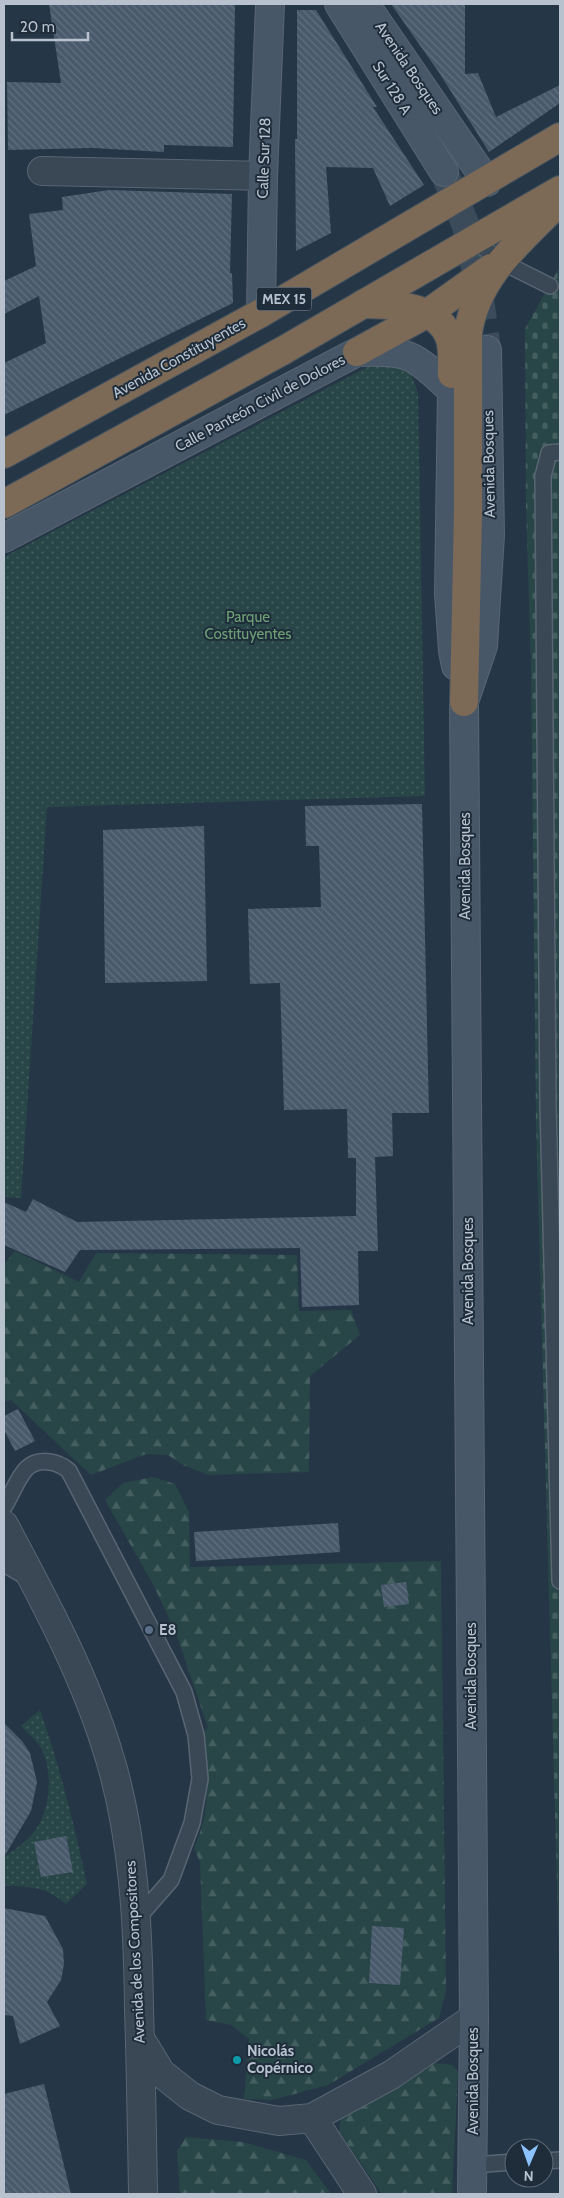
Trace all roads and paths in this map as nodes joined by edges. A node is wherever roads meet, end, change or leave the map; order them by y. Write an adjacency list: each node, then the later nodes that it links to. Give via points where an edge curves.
1 (270, 4): 7 (street, Calle Sur 128)
2 (339, 4): 6 (street, Sur 128 A)
3 (365, 4): 8 (street, Avenida Bosques)
4 (560, 137): 8 (highway, Avenida Constituyentes / MEX 15)
5 (42, 171): 7 (street)
6 (444, 172)
7 (263, 176): 15 (street, Calle Sur 128)
8 (487, 182): 15 (highway, Avenida Constituyentes / MEX 15)
9 (560, 190): 11 (highway, MEX 15)
10 (560, 200): 12 (highway)
11 (474, 240): 12 (lane); 14 (highway, MEX 15)
12 (500, 262): 13 (lane); 16 (highway); 24 (highway, via 482,289 470,316 468,334)
13 (550, 286)
14 (363, 304): 16 (highway, via 391,305); 22 (highway, MEX 15)
15 (261, 313): 21 (highway, Avenida Constituyentes / MEX 15)
16 (428, 313): 18 (highway); 19 (highway, via 439,321 450,340)
17 (487, 350): 24 (street, Avenida Bosques, via 490,535 484,627 482,646)
18 (357, 352): 19 (street, Calle Panteón Civil de Dolores, via 404,354); 23 (street, Calle Panteón Civil de Dolores)
19 (452, 390): 24 (street, via 450,594 453,651)
20 (560, 452): 29 (lane, via 549,453 543,476 548,1105)
21 (4, 454)
22 (4, 504)
23 (4, 538)
24 (464, 702): 31 (street, Avenida Bosques)
25 (4, 1507): 30 (lane, via 27,1468 45,1461 62,1464 69,1471 184,1692 196,1735 200,1779 192,1824 171,1880)
26 (4, 1525): 28 (street, Avenida de los Compositores)
27 (4, 1564): 28 (lane)
28 (33, 1581): 30 (street, Avenida de los Compositores, via 85,1688 110,1759 131,1859)
29 (560, 1581)
30 (136, 1920): 32 (street, Avenida de los Compositores)
31 (474, 2018): 33 (street, via 390,2075); 35 (street, Avenida Bosques)
32 (140, 2039): 33 (street, via 161,2073 190,2096 218,2110 280,2121); 36 (street, Avenida de los Compositores)
33 (312, 2118): 37 (street)
34 (504, 2162): 35 (lane)
35 (473, 2164): 38 (street, Avenida Bosques)
36 (143, 2194)
37 (362, 2194)
38 (472, 2194)

